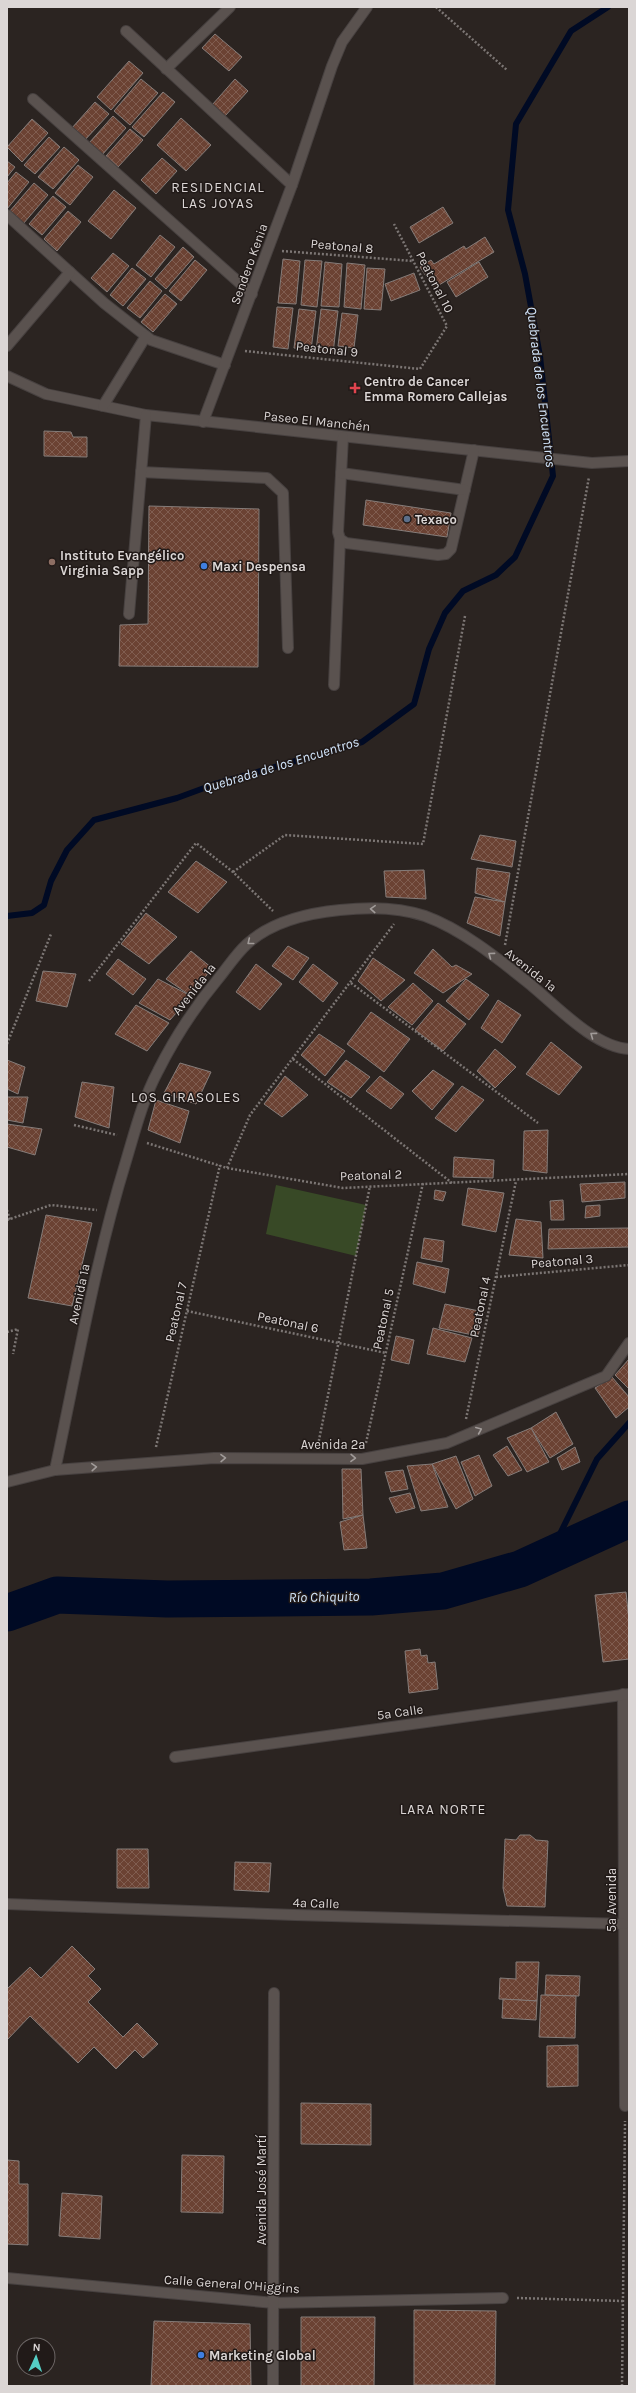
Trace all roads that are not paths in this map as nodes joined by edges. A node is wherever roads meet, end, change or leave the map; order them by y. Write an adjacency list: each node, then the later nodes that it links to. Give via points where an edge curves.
1 (230, 7): 4 (street)
2 (367, 7): 6 (street, Sendero Kenia, via 342,42)
3 (126, 31): 4 (street)
4 (166, 69): 6 (street)
5 (33, 99): 9 (street)
6 (292, 185): 9 (street, Sendero Kenia)
7 (7, 215): 8 (street)
8 (70, 272): 10 (street); 11 (street)
9 (252, 294): 12 (street, Sendero Kenia)
10 (146, 336): 12 (street, via 151,340); 14 (street)
11 (7, 346)
12 (225, 365): 16 (street, Sendero Kenia)
13 (7, 376): 14 (street, Paseo El Manchén, via 46,394)
14 (103, 406): 15 (street, Paseo El Manchén)
15 (146, 415): 16 (street, Paseo El Manchén); 20 (street)
16 (203, 422): 17 (street, Paseo El Manchén)
17 (343, 437): 18 (street, Paseo El Manchén); 21 (street)
18 (474, 450): 19 (street, Paseo El Manchén, via 592,463); 22 (street)
19 (629, 461)
20 (141, 472): 24 (street); 25 (street, via 267,478 283,492)
21 (341, 473): 22 (street); 23 (street, via 338,532)
22 (465, 490): 23 (street, via 451,548 446,554 346,543)
23 (340, 539): 26 (street)
24 (129, 614)
25 (288, 648)
26 (334, 685)
27 (629, 1049): 29 (street, Avenida 1a, one-way to 29, via 613,1046 595,1037 502,963 449,926 425,916 404,911 355,908 313,913 265,931 247,944 188,1016 156,1073 110,1212)
28 (629, 1343): 29 (street, Avenida 2a, one-way to 28, via 214,1458 362,1459 447,1443 606,1376)
29 (55, 1470): 30 (street, Avenida 2a)
30 (7, 1482)
31 (626, 1694): 32 (street, 5a Calle); 34 (street, 5a Avenida)
32 (175, 1757)
33 (7, 1904): 34 (street, 4a Calle)
34 (624, 1924): 36 (street, 5a Avenida)
35 (274, 1993): 39 (street, Avenida José Martí)
36 (625, 2106)
37 (7, 2278): 39 (street, Calle General O'Higgins)
38 (503, 2298): 39 (street, Calle General O'Higgins)
39 (274, 2302): 40 (street, Avenida José Martí)
40 (273, 2386)

